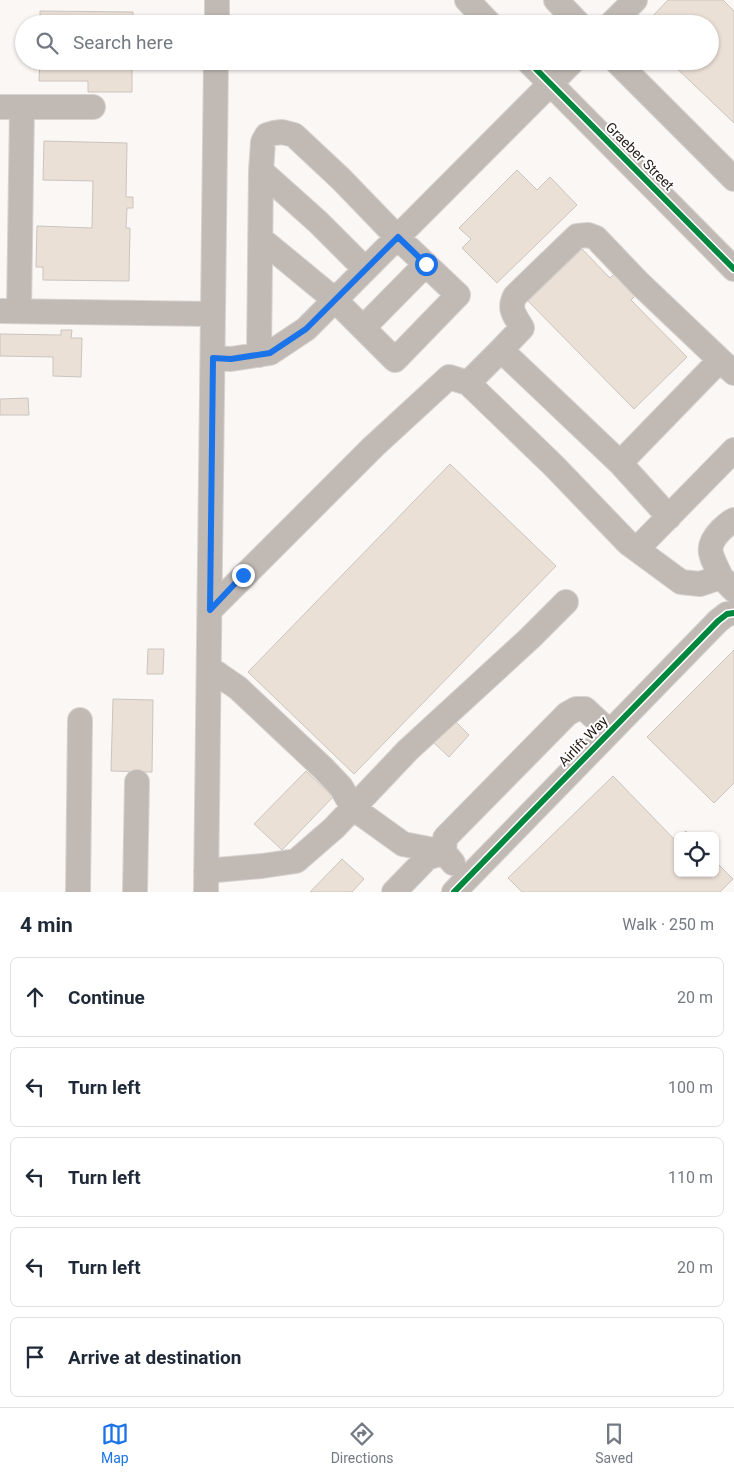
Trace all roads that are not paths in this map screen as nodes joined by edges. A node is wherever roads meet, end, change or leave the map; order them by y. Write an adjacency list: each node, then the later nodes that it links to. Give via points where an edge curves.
1 (217, 0): 5 (street)
2 (467, 0): 6 (street)
3 (556, 0): 7 (street)
4 (635, 0): 8 (street)
5 (217, 15)
6 (481, 15)
7 (570, 15)
8 (620, 15)
9 (216, 70): 26 (street)
10 (537, 70): 13 (street, Graeber Street)
11 (564, 70): 13 (street)
12 (625, 70): 17 (street)
13 (550, 84): 19 (street); 22 (street, Graeber Street)
14 (11, 107): 15 (street); 18 (street)
15 (93, 107)
16 (261, 170): 19 (street, via 262,142 267,136 282,132 294,135); 20 (street); 23 (street)
17 (734, 179)
18 (10, 201): 25 (street)
19 (398, 237): 21 (street); 23 (street)
20 (261, 239): 24 (street); 29 (street)
21 (426, 264): 27 (street); 27 (street, via 458,295 395,360)
22 (734, 268)
23 (366, 269): 24 (street)
24 (335, 300): 27 (street); 29 (street, via 306,329 270,353)
25 (9, 311): 26 (street)
26 (213, 314): 30 (street)
27 (363, 328)
28 (501, 350): 31 (street, via 522,328 511,304 515,296 577,236 588,235 596,238); 32 (street); 34 (street)
29 (259, 355): 30 (street)
30 (213, 358): 40 (street)
31 (727, 367): 34 (street)
32 (468, 383): 37 (street); 40 (street, via 448,377)
33 (734, 450): 35 (street)
34 (620, 463): 35 (street)
35 (669, 517): 37 (street)
36 (734, 520): 38 (street, via 711,544 711,555)
37 (637, 549): 38 (street, via 681,582)
38 (728, 583)
39 (566, 602): 46 (street, via 408,750)
40 (210, 610): 42 (street)
41 (734, 613): 44 (street, Airlift Way, via 718,621)
42 (209, 668): 46 (street, via 238,688 324,769 341,787); 48 (street)
43 (80, 720): 50 (street)
44 (610, 732): 47 (street, via 586,709 576,709 567,714 445,838); 49 (street, Airlift Way)
45 (137, 782): 51 (street)
46 (353, 808): 47 (street, via 403,844); 48 (street, via 296,861 262,866)
47 (444, 852): 49 (street); 52 (street, via 427,858)
48 (206, 882)
49 (461, 885)
50 (78, 892)
51 (136, 892)
52 (394, 892)

